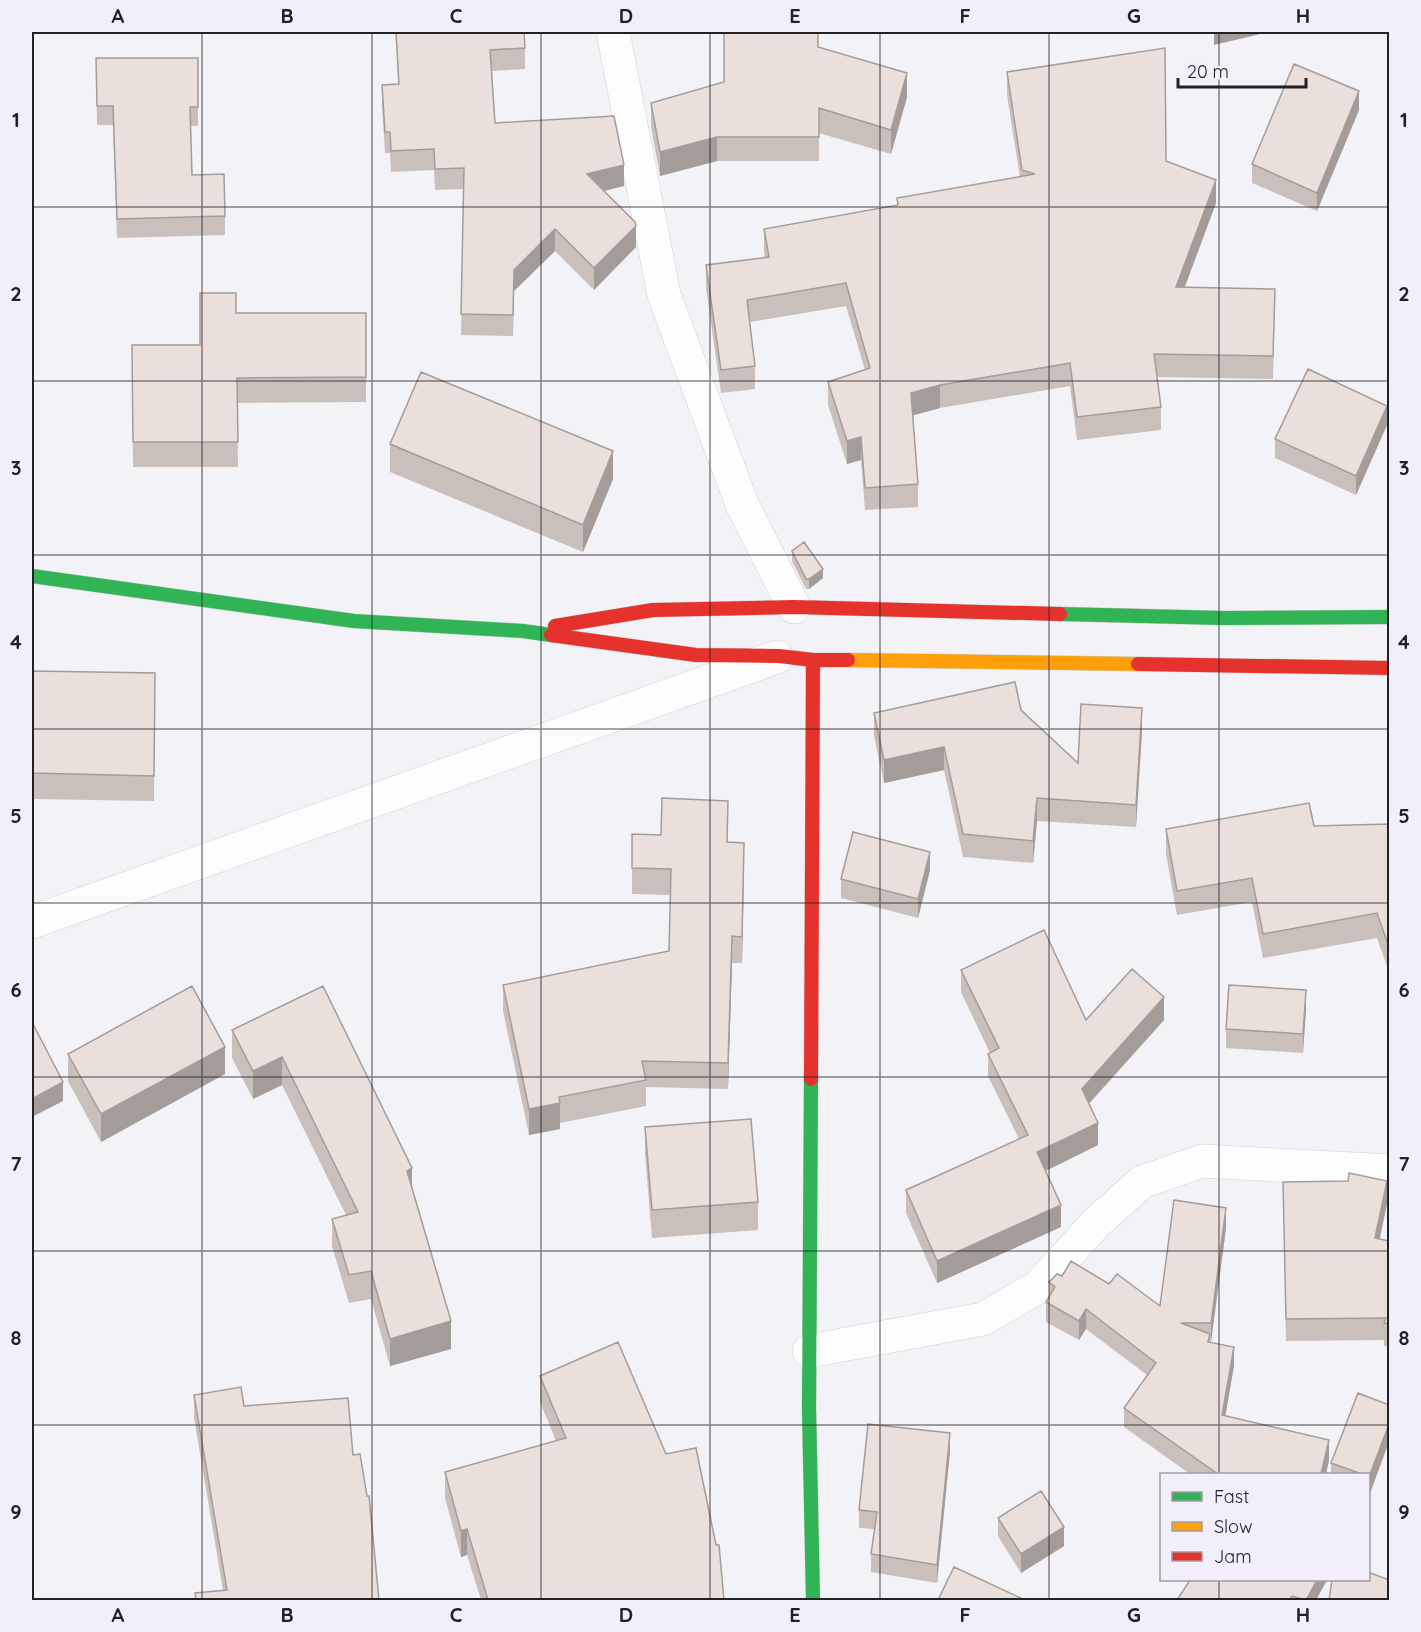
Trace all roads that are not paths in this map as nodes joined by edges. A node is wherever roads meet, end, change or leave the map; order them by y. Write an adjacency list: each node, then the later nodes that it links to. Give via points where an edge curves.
1 (613, 32): 3 (street, via 664,295 742,504)
2 (32, 576): 5 (main road, via 354,621)
3 (794, 607): 4 (main road, via 1224,618); 5 (main road, via 653,610)
4 (1389, 617)
5 (523, 631): 6 (main road, via 696,655)
6 (778, 657): 7 (main road); 9 (street)
7 (813, 660): 8 (main road); 11 (main road)
8 (1389, 668)
9 (32, 922)
10 (1389, 1171): 11 (street, via 1202,1161 1142,1182 1096,1223 1038,1287 983,1319)
11 (809, 1351): 12 (main road)
12 (813, 1600)

